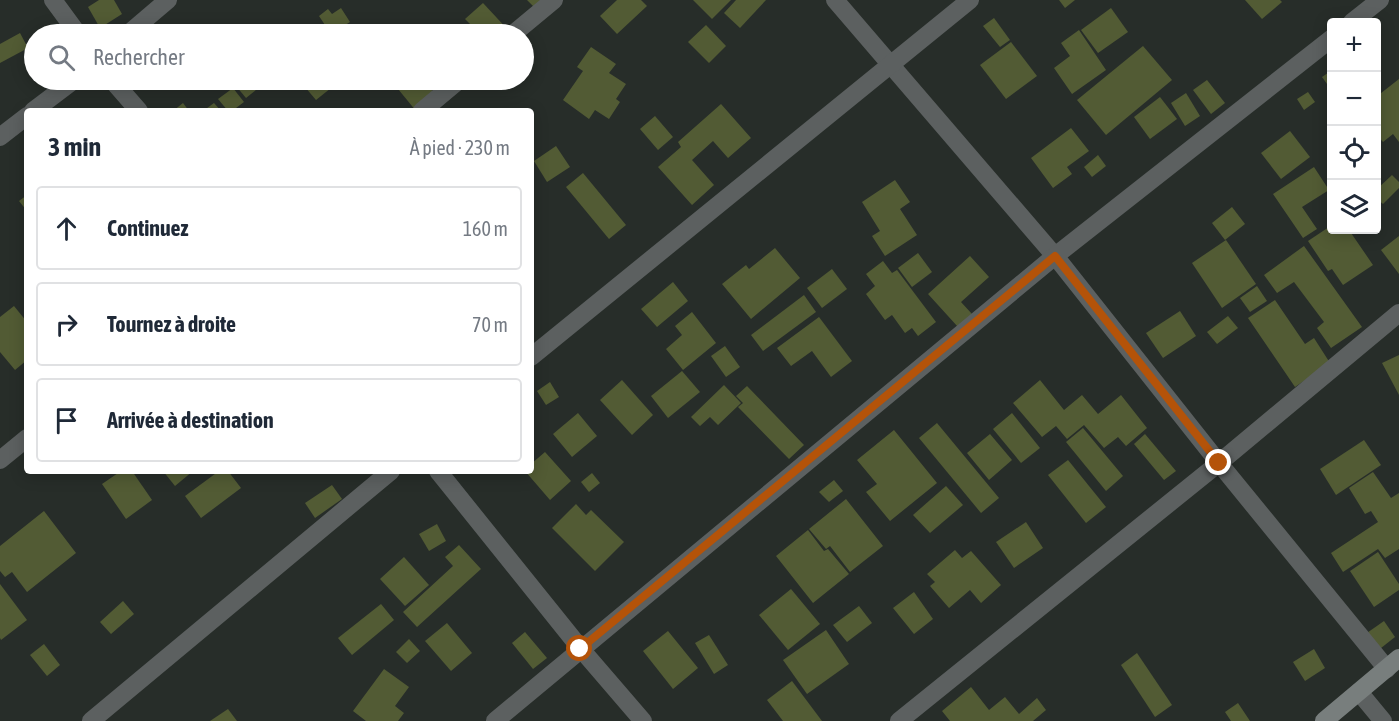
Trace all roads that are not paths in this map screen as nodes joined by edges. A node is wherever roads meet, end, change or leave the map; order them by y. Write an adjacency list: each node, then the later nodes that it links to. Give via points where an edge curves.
1 (52, 0): 8 (street)
2 (168, 0): 9 (street)
3 (554, 0): 10 (street)
4 (835, 0): 12 (street)
5 (970, 0): 12 (street)
6 (1380, 0): 7 (street)
7 (1357, 18)
8 (70, 24)
9 (140, 24)
10 (525, 24)
11 (1327, 42): 21 (street)
12 (891, 65): 21 (street); 23 (street)
13 (61, 90): 16 (street)
14 (121, 90): 17 (street)
15 (447, 90): 18 (street)
16 (37, 108)
17 (136, 108)
18 (426, 108)
19 (24, 118): 20 (street)
20 (0, 137)
21 (1055, 256): 26 (street); 29 (street)
22 (1399, 313): 26 (street)
23 (534, 355)
24 (24, 440): 25 (street)
25 (0, 460)
26 (1219, 463): 30 (street); 35 (street)
27 (387, 474): 32 (street)
28 (440, 474): 29 (street)
29 (580, 649): 33 (street); 34 (street)
30 (1393, 663): 31 (street)
31 (1359, 692): 36 (street); 37 (street)
32 (91, 721)
33 (495, 721)
34 (643, 721)
35 (899, 721)
36 (1324, 721)
37 (1383, 721)

